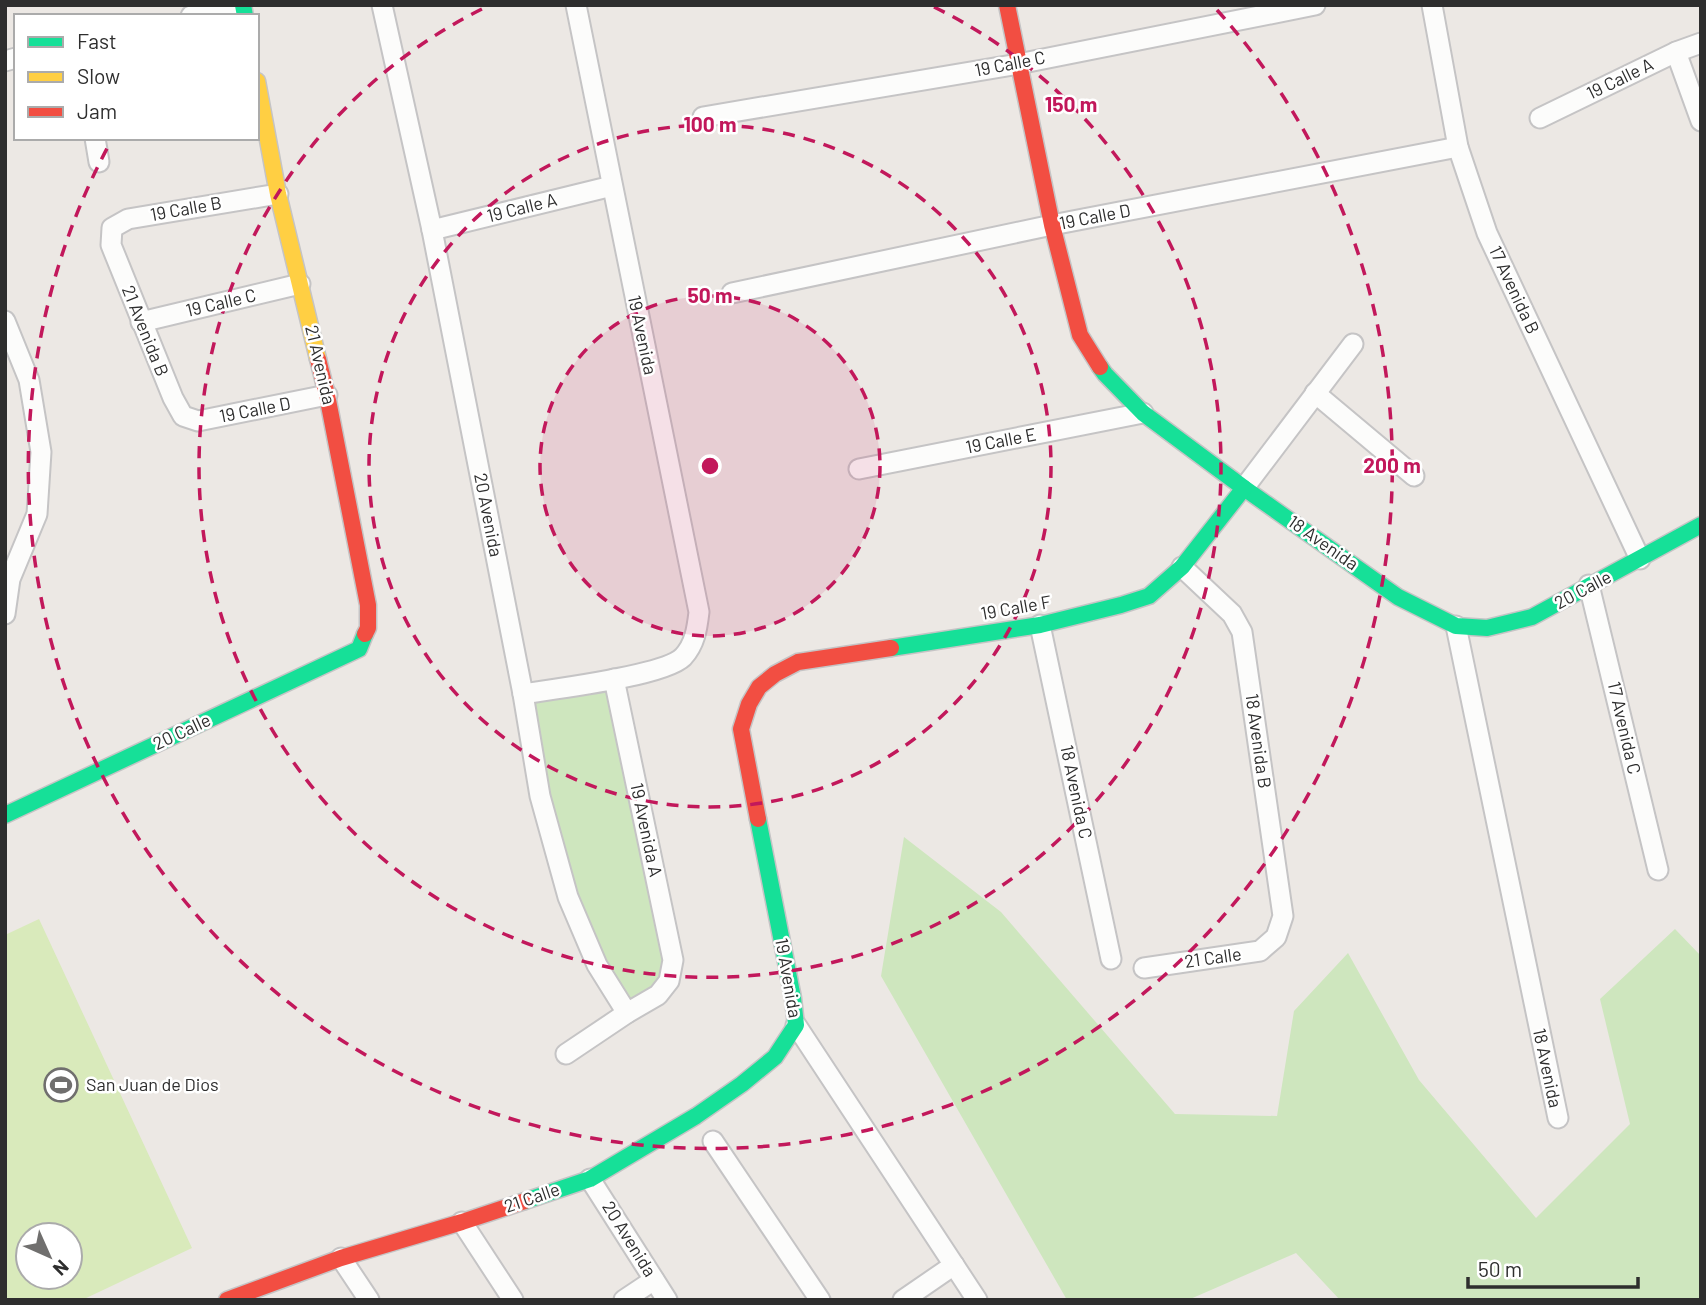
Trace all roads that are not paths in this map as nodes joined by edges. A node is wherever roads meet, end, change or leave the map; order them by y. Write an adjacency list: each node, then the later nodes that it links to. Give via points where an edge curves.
1 (234, 5): 7 (street)
2 (382, 5): 21 (street, 20 Avenida)
3 (576, 5): 18 (street, 19 Avenida)
4 (1007, 5): 10 (street, 18 Avenida)
5 (1315, 5): 10 (street, 19 Calle C)
6 (1433, 5): 16 (street, 17 Avenida B)
7 (199, 14)
8 (1701, 43): 9 (street, 19 Calle A)
9 (1676, 52): 13 (street, 19 Calle A); 14 (street)
10 (1018, 64): 12 (street, 19 Calle C); 20 (street, 18 Avenida)
11 (259, 92): 19 (street, 21 Avenida)
12 (703, 117)
13 (1540, 118)
14 (1701, 121)
15 (95, 140): 17 (street)
16 (1458, 147): 20 (street, 19 Calle D); 36 (street, 17 Avenida B, via 1487,233)
17 (99, 162)
18 (612, 186): 21 (street, 19 Calle A); 43 (street, 19 Avenida, via 699,612 692,647 680,660)
19 (278, 194): 22 (street, 19 Calle B, via 128,219 113,228); 23 (street, 21 Avenida)
20 (1052, 225): 24 (street, 19 Calle D); 30 (street, 18 Avenida, via 1080,335 1105,374)
21 (432, 230): 45 (street, 20 Avenida)
22 (111, 245): 26 (street, 21 Avenida B)
23 (300, 284): 26 (street, 19 Calle C); 29 (street, 21 Avenida)
24 (732, 293)
25 (5, 321): 39 (street, via 29,380 41,452 37,514 10,579)
26 (141, 322): 31 (street, 21 Avenida B)
27 (1353, 344): 28 (street)
28 (1315, 393): 33 (street); 34 (street)
29 (327, 396): 31 (street, 19 Calle D, via 198,421); 42 (street, 21 Avenida, via 368,605 368,628)
30 (1143, 413): 32 (street, 19 Calle E); 34 (street, 18 Avenida)
31 (183, 416)
32 (859, 469)
33 (1414, 476)
34 (1244, 488): 37 (street, 19 Calle F); 41 (street, 18 Avenida, via 1398,597)
35 (1701, 525): 36 (street, 20 Calle)
36 (1640, 559): 38 (street, 20 Calle)
37 (1182, 567): 40 (street, 19 Calle F, via 1149,596); 48 (street, 18 Avenida B, via 1231,614 1242,632 1283,916)
38 (1589, 586): 41 (street, 20 Calle, via 1532,617 1487,628); 47 (street, 17 Avenida C)
39 (5, 614)
40 (1040, 625): 44 (street, 19 Calle F, via 798,662 777,671); 49 (street, 18 Avenida C)
41 (1456, 626): 54 (street, 18 Avenida)
42 (359, 649): 46 (street, 20 Calle)
43 (614, 679): 45 (street); 51 (street, 19 Avenida A, via 673,960 668,981 658,995)
44 (754, 691): 52 (street, 19 Avenida, via 741,729)
45 (523, 694): 51 (street, 20 Avenida, via 540,796 568,897 597,965)
46 (5, 815)
47 (1658, 870)
48 (1276, 937): 50 (street, 21 Calle, via 1260,951)
49 (1111, 959)
50 (1144, 968)
51 (627, 1013): 53 (street)
52 (796, 1025): 56 (street, 21 Calle, via 775,1058 741,1084); 59 (street, 19 Avenida)
53 (566, 1054)
54 (1558, 1118)
55 (713, 1141): 66 (street)
56 (590, 1179): 57 (street, 21 Calle); 60 (street, 20 Avenida)
57 (462, 1222): 58 (street, 21 Calle); 63 (street)
58 (341, 1258): 61 (street, 21 Calle); 62 (street)
59 (954, 1265): 67 (street); 68 (street, 19 Avenida)
60 (654, 1280): 64 (street); 65 (street, 20 Avenida)
61 (227, 1300)
62 (369, 1300)
63 (513, 1300)
64 (624, 1300)
65 (667, 1300)
66 (820, 1300)
67 (904, 1300)
68 (977, 1300)

